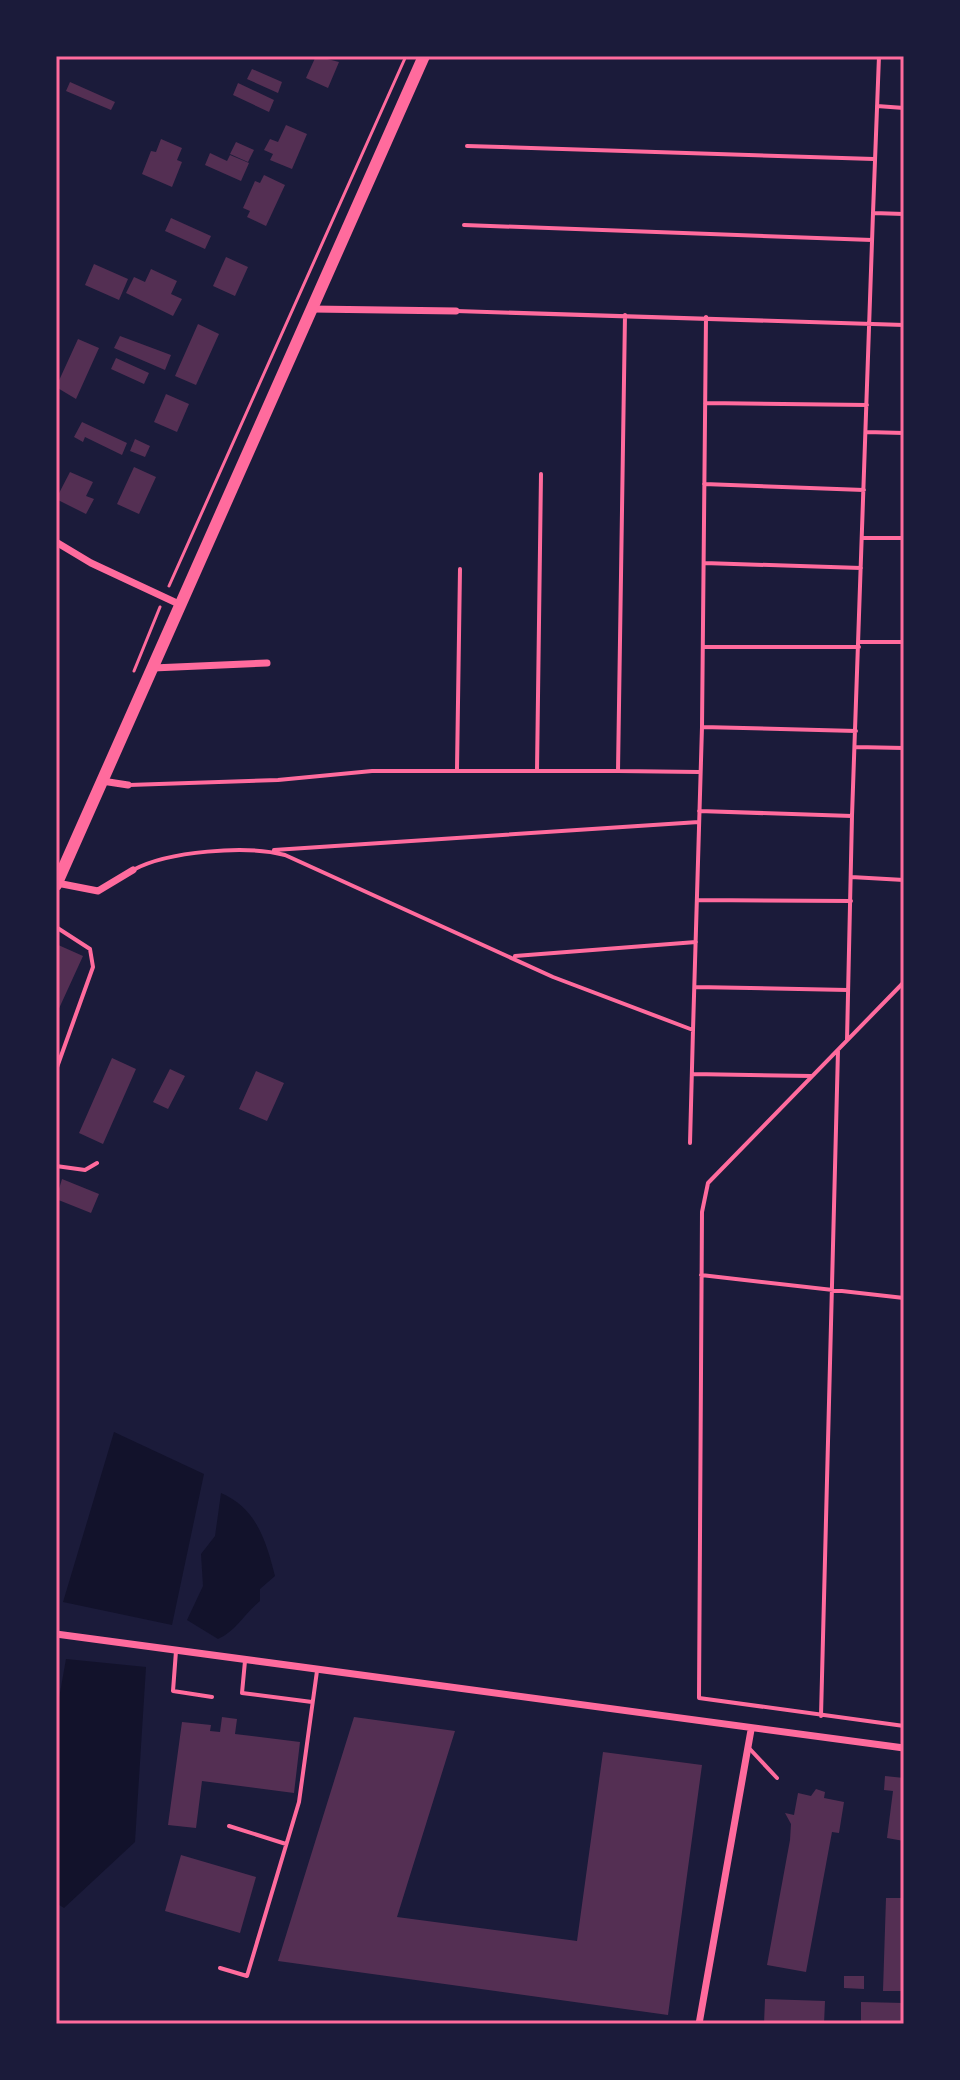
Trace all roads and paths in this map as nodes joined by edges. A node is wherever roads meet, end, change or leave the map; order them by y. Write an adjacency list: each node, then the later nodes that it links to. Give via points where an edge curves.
1 (406, 56): 31 (path)
2 (424, 56): 12 (main road)
3 (879, 56): 4 (lane)
4 (877, 106): 5 (lane); 7 (lane)
5 (904, 108)
6 (467, 146): 7 (lane)
7 (874, 159): 8 (lane)
8 (873, 213): 9 (lane); 11 (lane)
9 (904, 214)
10 (464, 225): 11 (lane)
11 (872, 240): 16 (lane)
12 (312, 309): 13 (street); 32 (main road)
13 (456, 311): 14 (lane)
14 (625, 315): 15 (lane); 45 (lane)
15 (706, 317): 16 (lane); 18 (lane)
16 (867, 323): 17 (lane); 19 (lane)
17 (904, 325)
18 (705, 403): 19 (lane); 23 (lane)
19 (867, 405): 20 (lane)
20 (866, 432): 21 (lane); 24 (lane)
21 (904, 433)
22 (541, 474): 44 (lane)
23 (704, 484): 24 (lane); 28 (lane)
24 (864, 490): 25 (lane)
25 (862, 538): 26 (lane); 29 (lane)
26 (904, 538)
27 (56, 542): 31 (street)
28 (704, 563): 29 (lane); 35 (lane)
29 (861, 568): 34 (lane)
30 (460, 569): 43 (lane)
31 (164, 596): 32 (street); 38 (path)
32 (181, 605): 37 (main road)
33 (904, 642): 34 (lane)
34 (859, 644): 35 (lane); 40 (lane)
35 (703, 647): 39 (lane)
36 (267, 663): 37 (street)
37 (153, 668): 47 (main road)
38 (134, 670)
39 (702, 727): 40 (lane); 46 (lane)
40 (856, 731): 41 (lane)
41 (855, 747): 42 (lane); 50 (lane)
42 (904, 748)
43 (457, 769): 44 (lane); 48 (lane)
44 (537, 771): 45 (lane)
45 (618, 771): 46 (lane)
46 (700, 772): 49 (lane)
47 (102, 781): 48 (street); 56 (main road)
48 (128, 785)
49 (699, 811): 50 (lane); 51 (lane)
50 (852, 816): 54 (lane)
51 (699, 822): 52 (lane); 57 (lane)
52 (269, 850): 53 (lane, via 153,859); 61 (lane)
53 (133, 870): 56 (street, via 98,891)
54 (851, 877): 55 (lane); 58 (lane)
55 (904, 880)
56 (56, 884)
57 (697, 900): 58 (lane); 60 (lane)
58 (851, 901): 64 (lane)
59 (56, 927): 68 (lane, via 90,949 93,967)
60 (696, 942): 61 (lane); 63 (lane)
61 (514, 956): 65 (lane, via 553,977)
62 (904, 982): 66 (lane)
63 (695, 987): 64 (lane); 65 (lane)
64 (848, 990): 66 (lane)
65 (693, 1030): 69 (lane)
66 (847, 1040): 67 (lane)
67 (838, 1049): 70 (lane); 75 (lane)
68 (56, 1070)
69 (692, 1074): 70 (lane); 71 (lane)
70 (811, 1076): 74 (lane, via 708,1183)
71 (690, 1143)
72 (97, 1163): 73 (lane, via 85,1170)
73 (56, 1166)
74 (701, 1275): 75 (lane); 83 (lane, via 699,1698)
75 (833, 1289): 76 (lane); 83 (lane)
76 (904, 1298)
77 (56, 1634): 78 (street)
78 (176, 1649): 79 (street); 81 (lane, via 173,1691)
79 (246, 1658): 80 (street); 82 (lane, via 242,1693)
80 (317, 1668): 82 (lane); 85 (street)
81 (212, 1697)
82 (312, 1702): 90 (lane, via 299,1802)
83 (821, 1716): 84 (lane)
84 (904, 1726)
85 (751, 1730): 86 (street); 87 (street)
86 (748, 1747): 88 (lane); 92 (street)
87 (904, 1748)
88 (777, 1778)
89 (229, 1826): 90 (lane)
90 (286, 1844): 91 (lane, via 247,1976)
91 (220, 1968)
92 (699, 2024)

